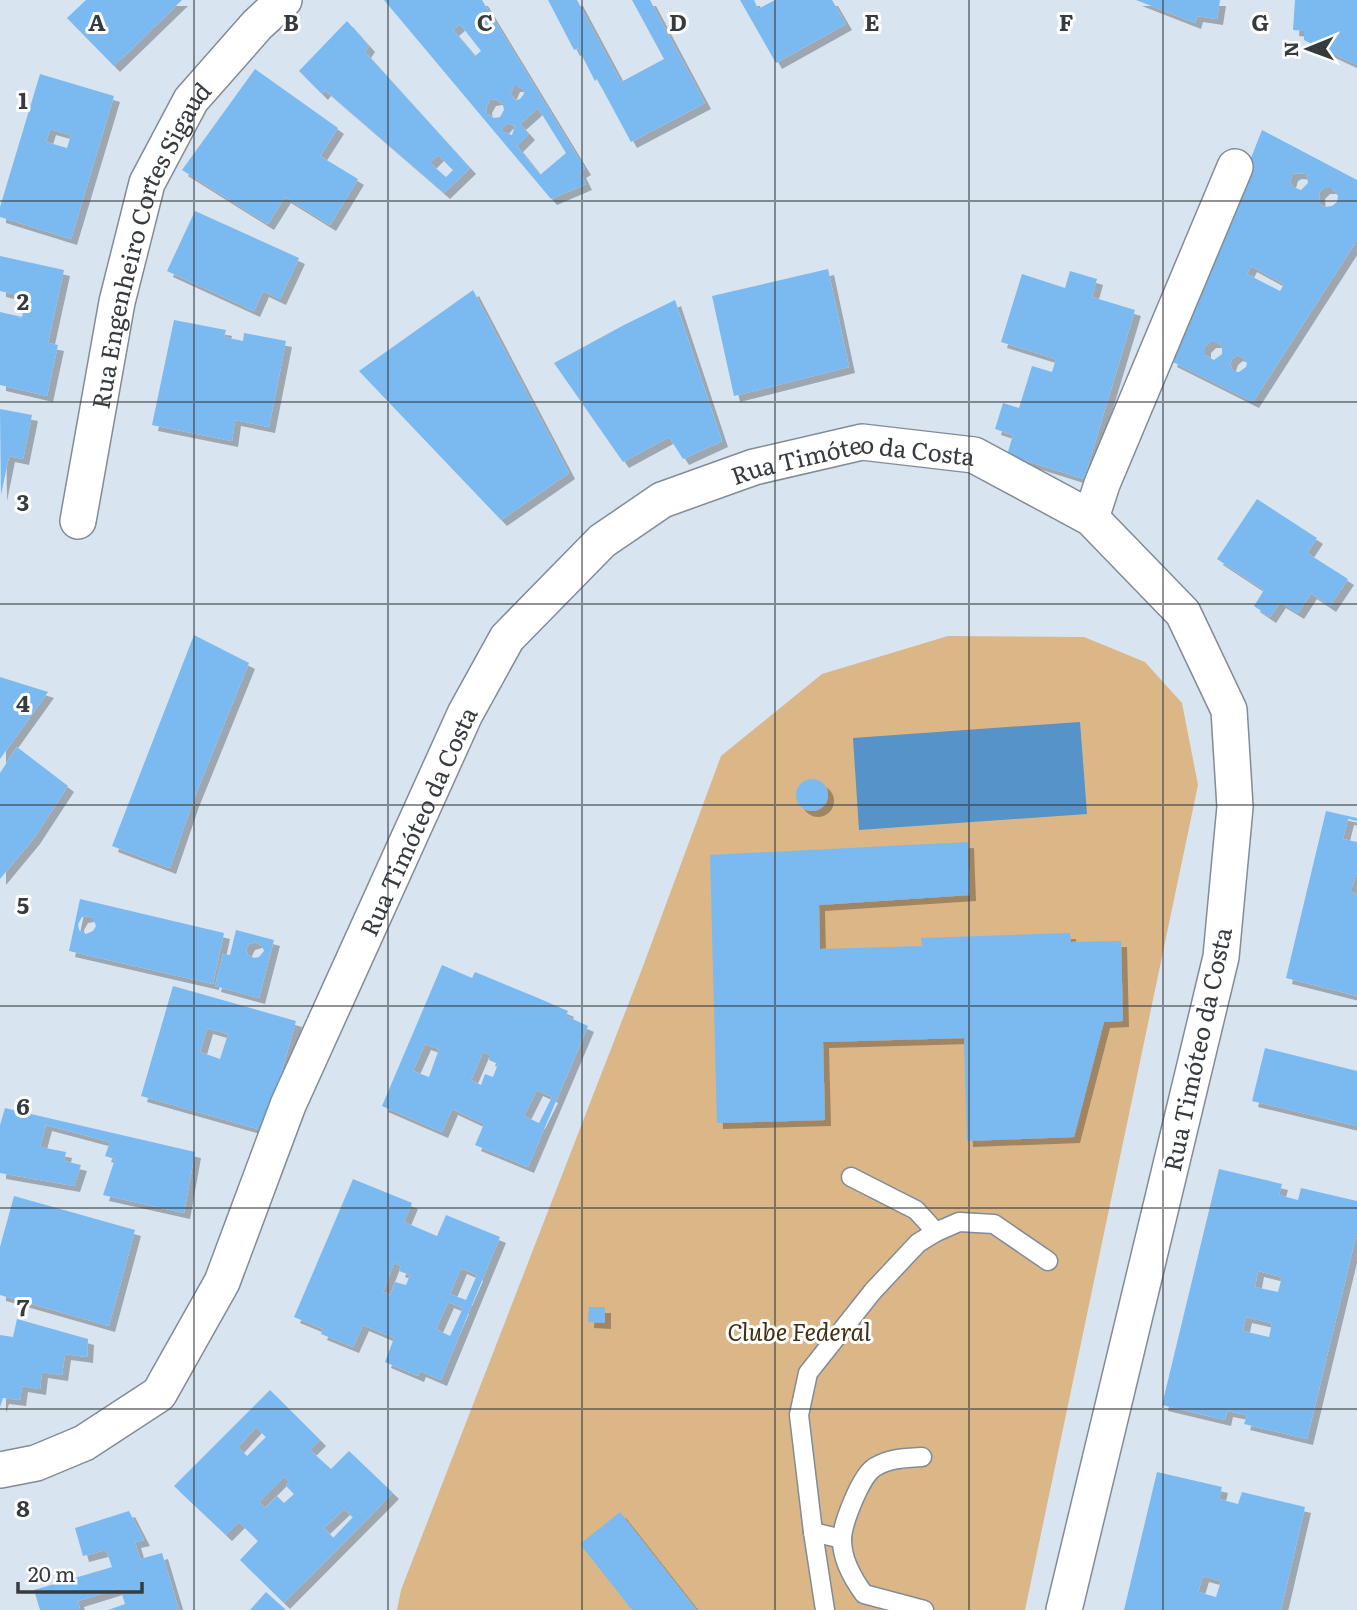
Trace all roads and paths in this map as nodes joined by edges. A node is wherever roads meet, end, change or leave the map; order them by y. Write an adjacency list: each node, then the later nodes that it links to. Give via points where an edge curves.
1 (284, 0): 4 (street, Rua Engenheiro Cortes Sigaud, via 191,100 147,183 117,302)
2 (1235, 167): 3 (street)
3 (1091, 518): 9 (street, Rua Timóteo da Costa, via 974,455 862,442 754,467 662,500 602,541 508,638 465,714 288,1105 222,1282 159,1394 84,1443 36,1463); 14 (street, Rua Timóteo da Costa, via 1183,613 1229,710 1235,807 1221,957)
4 (78, 521)
5 (851, 1177): 6 (lane, via 916,1210)
6 (936, 1231): 7 (lane, via 959,1222 994,1224); 10 (lane, via 918,1243 873,1291 808,1373 799,1415)
7 (1048, 1261)
8 (922, 1457): 11 (lane, via 897,1458 872,1468 854,1497)
9 (0, 1470)
10 (813, 1532): 11 (lane); 13 (lane)
11 (842, 1539): 12 (lane, via 850,1574 864,1594)
12 (913, 1609)
13 (825, 1610)
14 (1064, 1610)

